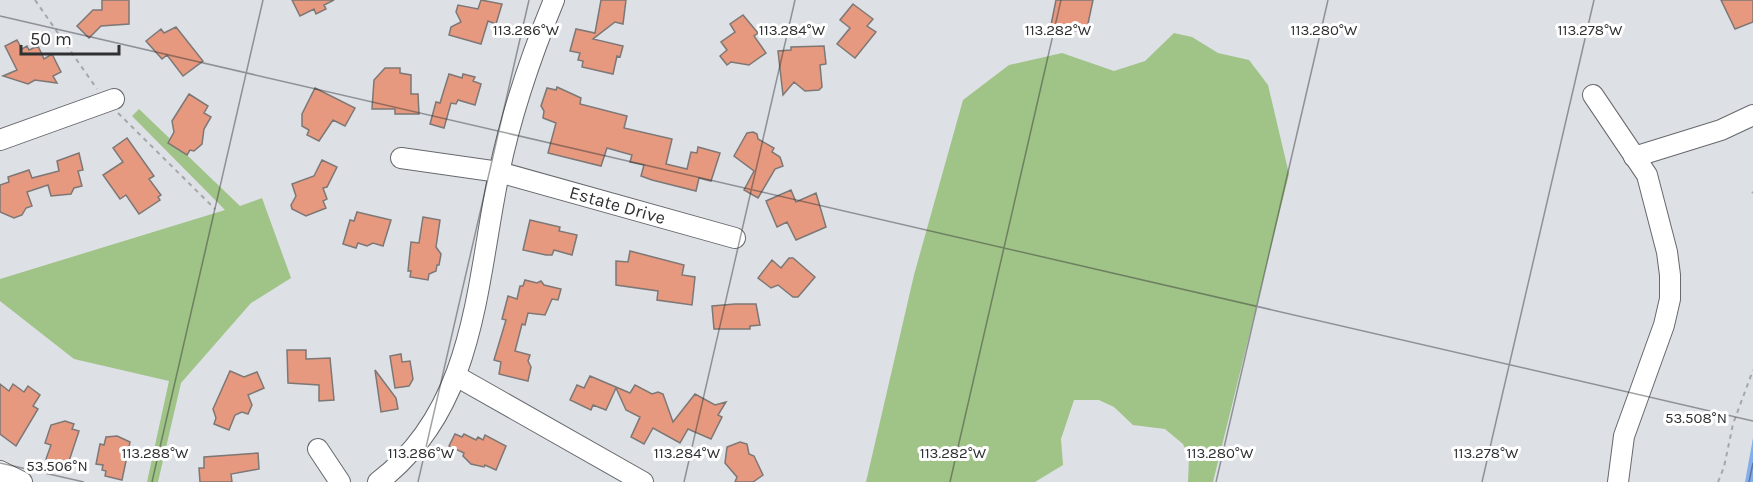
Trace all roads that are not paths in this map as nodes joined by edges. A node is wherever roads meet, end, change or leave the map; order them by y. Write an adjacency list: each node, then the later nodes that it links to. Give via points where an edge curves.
1 (554, 0): 8 (street, via 510,124)
2 (1593, 95): 6 (street)
3 (110, 100): 5 (street)
4 (1753, 115): 6 (street, via 1721,130)
5 (0, 140)
6 (1634, 157): 17 (street, via 1647,175 1668,252 1670,299 1652,363 1624,436)
7 (401, 158): 8 (street, Estate Drive)
8 (499, 172): 9 (street, Estate Drive); 10 (street, via 466,348)
9 (735, 238)
10 (456, 376): 15 (street, via 435,422 394,470); 16 (street)
11 (318, 449): 14 (street)
12 (0, 471): 13 (street)
13 (22, 482)
14 (340, 482)
15 (378, 482)
16 (643, 482)
17 (1618, 482)

